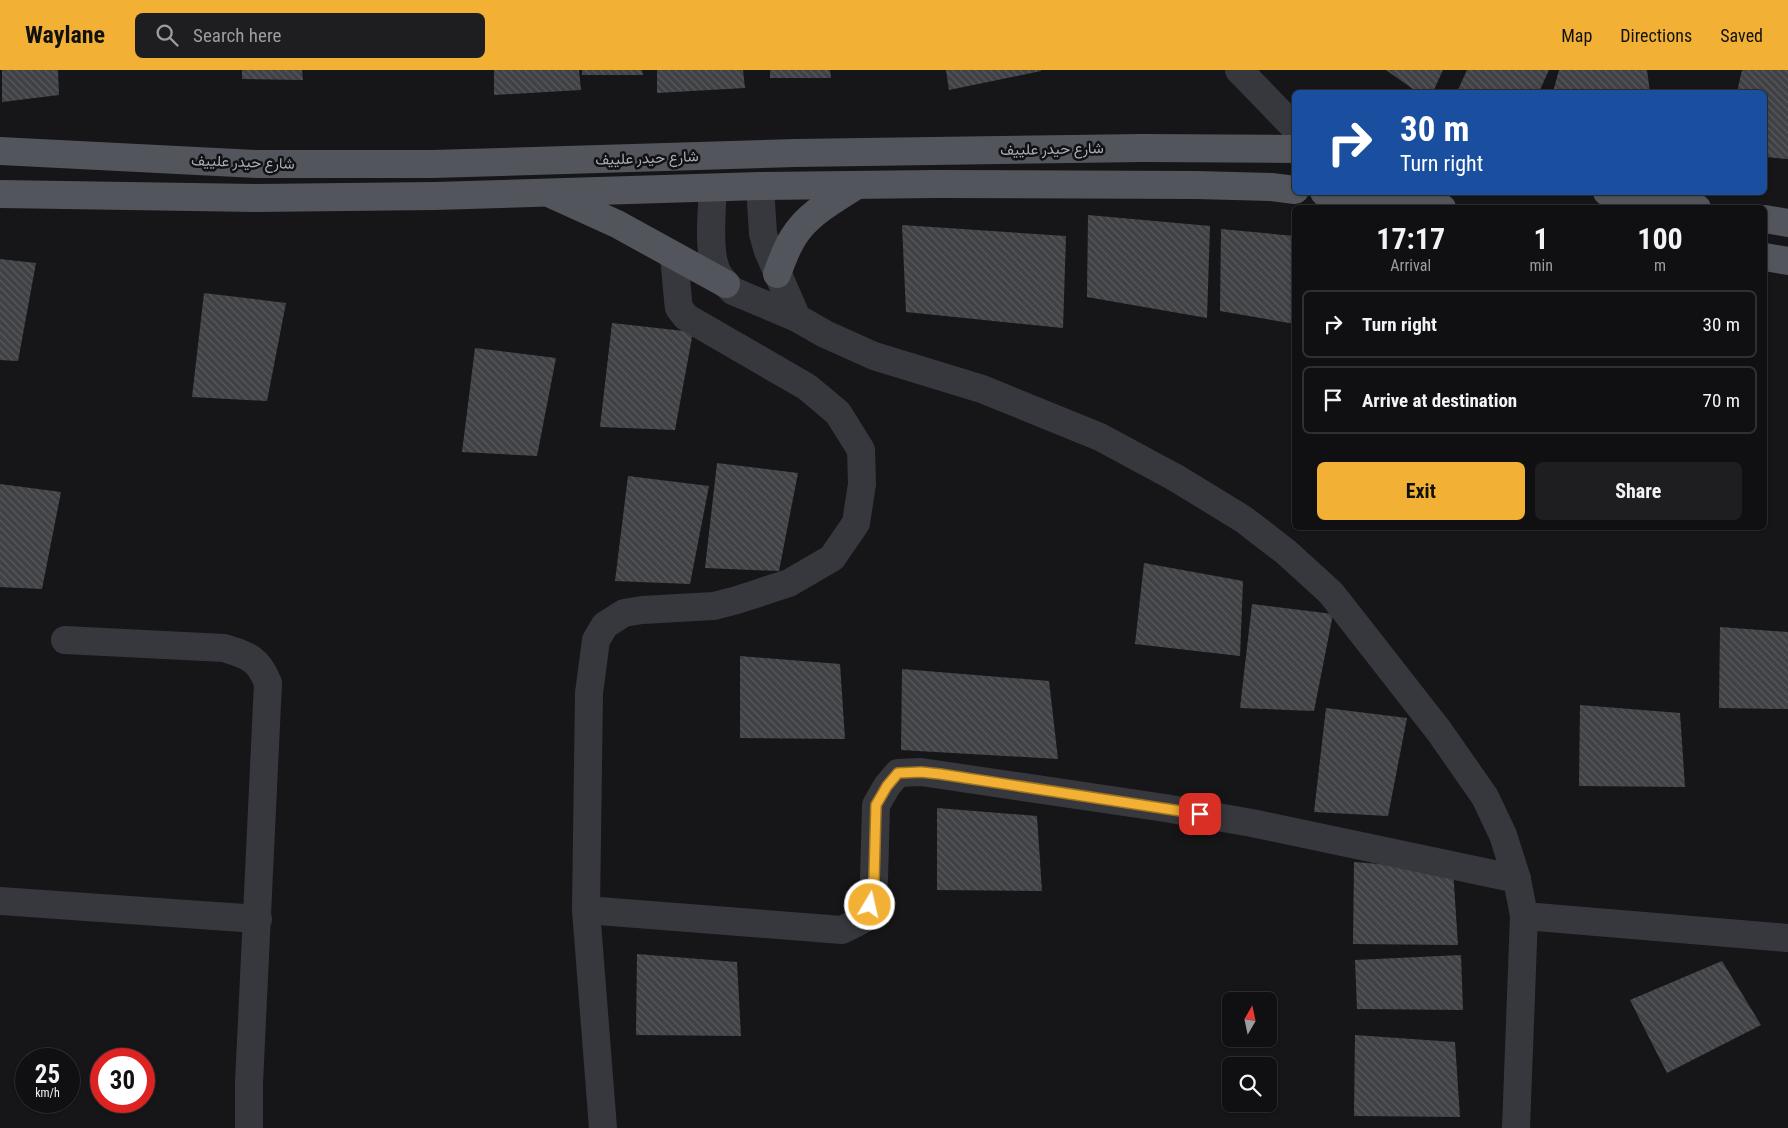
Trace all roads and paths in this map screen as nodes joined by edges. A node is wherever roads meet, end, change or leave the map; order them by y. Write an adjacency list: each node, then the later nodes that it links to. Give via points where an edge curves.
1 (1239, 70): 2 (street)
2 (1292, 125)
3 (1292, 149): 4 (main road, شارع حيدر علييف, via 814,153 432,164 257,164)
4 (0, 151)
5 (857, 185): 6 (main road); 8 (main road, via 1196,185); 20 (main road, via 825,206 800,228)
6 (760, 186): 7 (main road); 20 (street, via 763,234)
7 (713, 188): 9 (main road); 21 (street, via 713,258)
8 (1292, 190)
9 (547, 193): 10 (main road, via 256,198); 17 (main road, via 617,224)
10 (0, 194)
11 (1346, 195): 13 (main road)
12 (1625, 195): 14 (main road)
13 (1420, 205)
14 (1680, 205)
15 (1767, 219): 16 (main road)
16 (1788, 223)
17 (674, 256): 21 (main road); 26 (street, via 679,308 686,317 807,387 838,413 861,450 862,484 856,523 832,558 790,583 714,606 624,613 605,626 596,640 589,693)
18 (1767, 257): 19 (main road)
19 (1788, 261)
20 (777, 274): 22 (street)
21 (726, 284): 22 (street, via 743,296)
22 (797, 318): 24 (street, via 874,356 982,389 1100,437 1243,519 1286,552 1331,594 1439,731 1485,797 1504,835)
23 (65, 640): 28 (street, via 224,648 248,656 262,668 268,683)
24 (1517, 878): 26 (street, via 1252,823 921,772 898,773 876,805 870,905 860,921 842,930); 27 (street)
25 (0, 901): 28 (street)
26 (586, 910): 31 (street)
27 (1524, 916): 29 (street); 32 (street)
28 (258, 919): 30 (street)
29 (1788, 938)
30 (249, 1128)
31 (603, 1128)
32 (1516, 1128)

